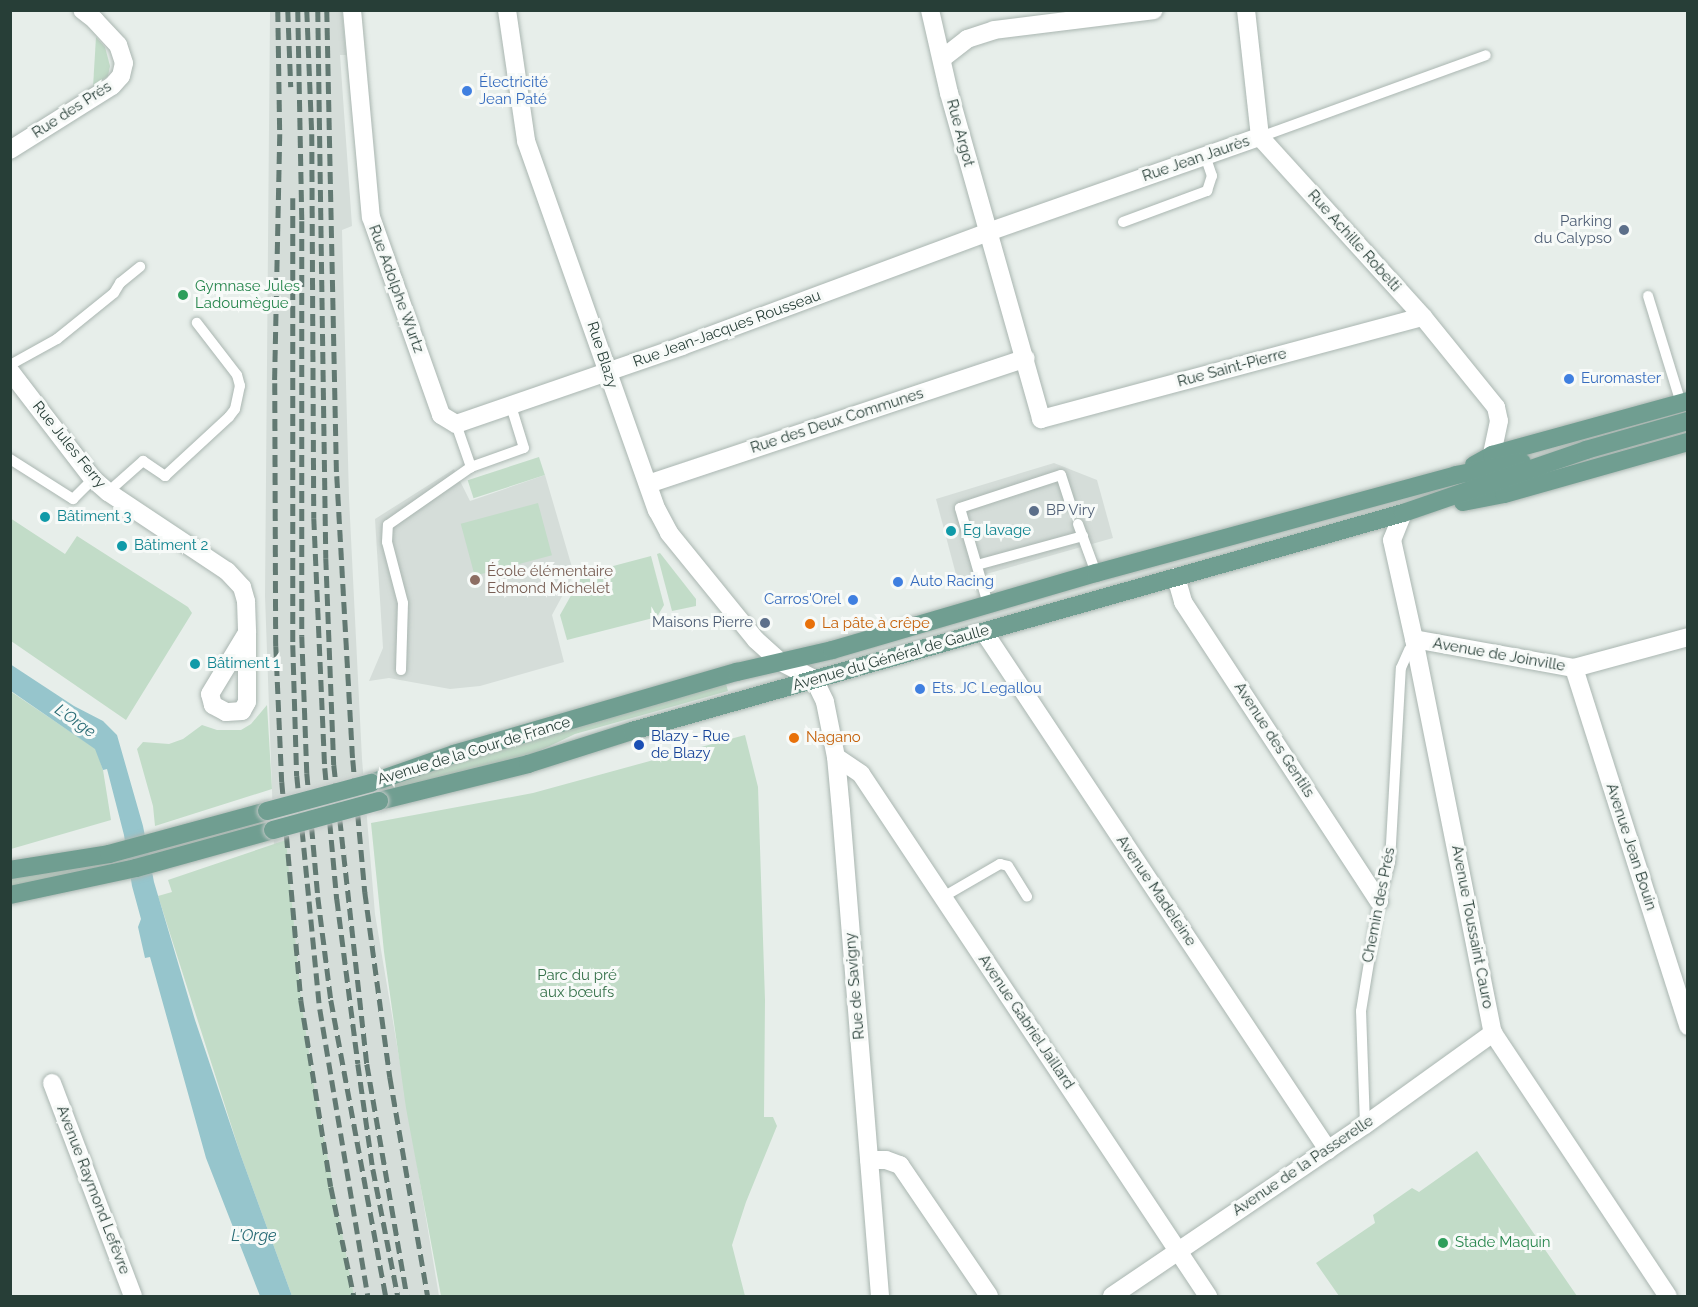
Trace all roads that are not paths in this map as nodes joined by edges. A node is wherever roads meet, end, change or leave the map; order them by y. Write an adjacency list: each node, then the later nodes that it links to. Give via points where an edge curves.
1 (82, 10): 10 (street, Rue des Prés, via 118,45 124,63 120,76 112,86)
2 (352, 10): 27 (street, Rue Adolphe Wurtz, via 371,217 434,396)
3 (507, 10): 22 (street, Rue Blazy, via 526,141)
4 (930, 10): 8 (street, Rue Argot)
5 (1154, 10): 8 (street, via 994,30 967,39)
6 (1246, 10): 9 (street)
7 (1486, 55): 9 (lane, Rue Jean Jaurès)
8 (944, 58): 13 (street, Rue Argot, via 949,93)
9 (1260, 137): 11 (street, Rue Jean Jaurès); 17 (street, Rue Achille Robelti)
10 (10, 150)
11 (1206, 156): 12 (lane, via 1212,176 1207,191); 13 (street, Rue Jean Jaurès)
12 (1123, 222)
13 (988, 232): 14 (street, Rue Jean Jaurès); 19 (street, Rue Argot)
14 (906, 263): 22 (street, Rue Jean-Jacques Rousseau)
15 (140, 267): 20 (lane, via 57,339)
16 (1648, 296): 23 (lane)
17 (1423, 317): 25 (street, Rue Saint-Pierre); 32 (street, Rue Achille Robelti, via 1496,407 1499,421)
18 (197, 322): 38 (lane, via 237,375 240,386 235,409 165,476 143,461)
19 (1026, 358): 25 (street, Rue Argot); 37 (street, Rue des Deux Communes)
20 (10, 365)
21 (10, 371): 36 (street, Rue Jules Ferry)
22 (608, 372): 24 (street, Rue Jean-Jacques Rousseau); 37 (street, Rue Blazy)
23 (1684, 402): 32 (main road, Avenue du Général de Gaulle)
24 (511, 406): 27 (street, Rue Jean-Jacques Rousseau); 34 (lane, via 524,447)
25 (1041, 418)
26 (1688, 421): 28 (main road, Avenue du Général de Gaulle)
27 (451, 422): 34 (lane)
28 (1644, 434): 30 (lane); 31 (main road, Avenue du Général de Gaulle)
29 (1688, 442): 30 (main road, Avenue du Général de Gaulle)
30 (1670, 447): 40 (main road, Avenue du Général de Gaulle, via 1504,494)
31 (1586, 450): 35 (main road, Avenue du Général de Gaulle); 40 (main road, Avenue du Général de Gaulle)
32 (1492, 455): 35 (main road, Avenue du Général de Gaulle)
33 (10, 459): 36 (lane, via 73,499)
34 (471, 467): 54 (lane, via 388,525 387,542 404,610)
35 (1456, 475): 44 (main road, Avenue du Général de Gaulle)
36 (93, 479): 38 (street, Rue Jules Ferry)
37 (648, 484): 52 (street, Rue Blazy, via 669,533 756,640)
38 (108, 492): 49 (street, Rue Jules Ferry, via 237,578 246,601)
39 (1071, 505): 43 (lane, via 1061,475 960,508)
40 (1402, 513): 45 (main road, Avenue du Général de Gaulle); 51 (street, Avenue Toussaint Cauro, via 1392,540)
41 (1078, 524): 42 (lane)
42 (1083, 536): 43 (lane); 44 (lane)
43 (977, 565): 47 (lane)
44 (1096, 573): 46 (main road, Avenue du Général de Gaulle)
45 (1176, 577): 48 (main road, Avenue du Général de Gaulle); 62 (street, Avenue des Gentils, via 1183,602)
46 (1008, 598): 47 (main road, Avenue de la Cour de France)
47 (988, 604): 52 (main road, Avenue de la Cour de France, via 832,650)
48 (984, 632): 55 (main road, Avenue du Général de Gaulle); 67 (street, Avenue Madeleine)
49 (247, 633)
50 (1688, 637): 53 (street, Avenue de Joinville)
51 (1412, 645): 53 (street, Avenue de Joinville); 62 (lane, Chemin des Prés, via 1401,668 1390,862); 64 (street, Avenue Toussaint Cauro)
52 (779, 661): 55 (street); 58 (main road, Avenue de la Cour de France, bridge, via 169,839 110,854)
53 (1574, 668): 63 (street, Avenue Jean Bouin)
54 (401, 670)
55 (814, 679): 56 (street, Rue de Savigny, via 825,702); 57 (main road, Avenue du Général de Gaulle, via 528,764)
56 (836, 757): 61 (street, Avenue Gabriel Jaillard, via 861,774); 68 (street, Rue de Savigny)
57 (379, 801): 59 (main road, Avenue de la Cour de France, bridge, via 111,874)
58 (10, 870)
59 (10, 894)
60 (1027, 896): 61 (lane, via 1008,866 999,864)
61 (943, 897): 69 (street, Avenue Gabriel Jaillard)
62 (1379, 901): 66 (lane, Chemin des Prés, via 1361,1011)
63 (1688, 1026)
64 (1493, 1033): 66 (street, Avenue de la Passerelle); 75 (street, Avenue Toussaint Cauro)
65 (52, 1083): 70 (street, Avenue Raymond Lefèvre)
66 (1365, 1125): 67 (street, Avenue de la Passerelle)
67 (1328, 1150): 69 (street, Avenue de la Passerelle)
68 (869, 1160): 71 (street, Rue de Savigny); 72 (street, via 886,1160 900,1166)
69 (1178, 1251): 73 (street, Avenue de la Passerelle); 74 (street, Avenue Gabriel Jaillard)
70 (133, 1296)
71 (880, 1296)
72 (989, 1296)
73 (1112, 1296)
74 (1208, 1296)
75 (1668, 1296)

